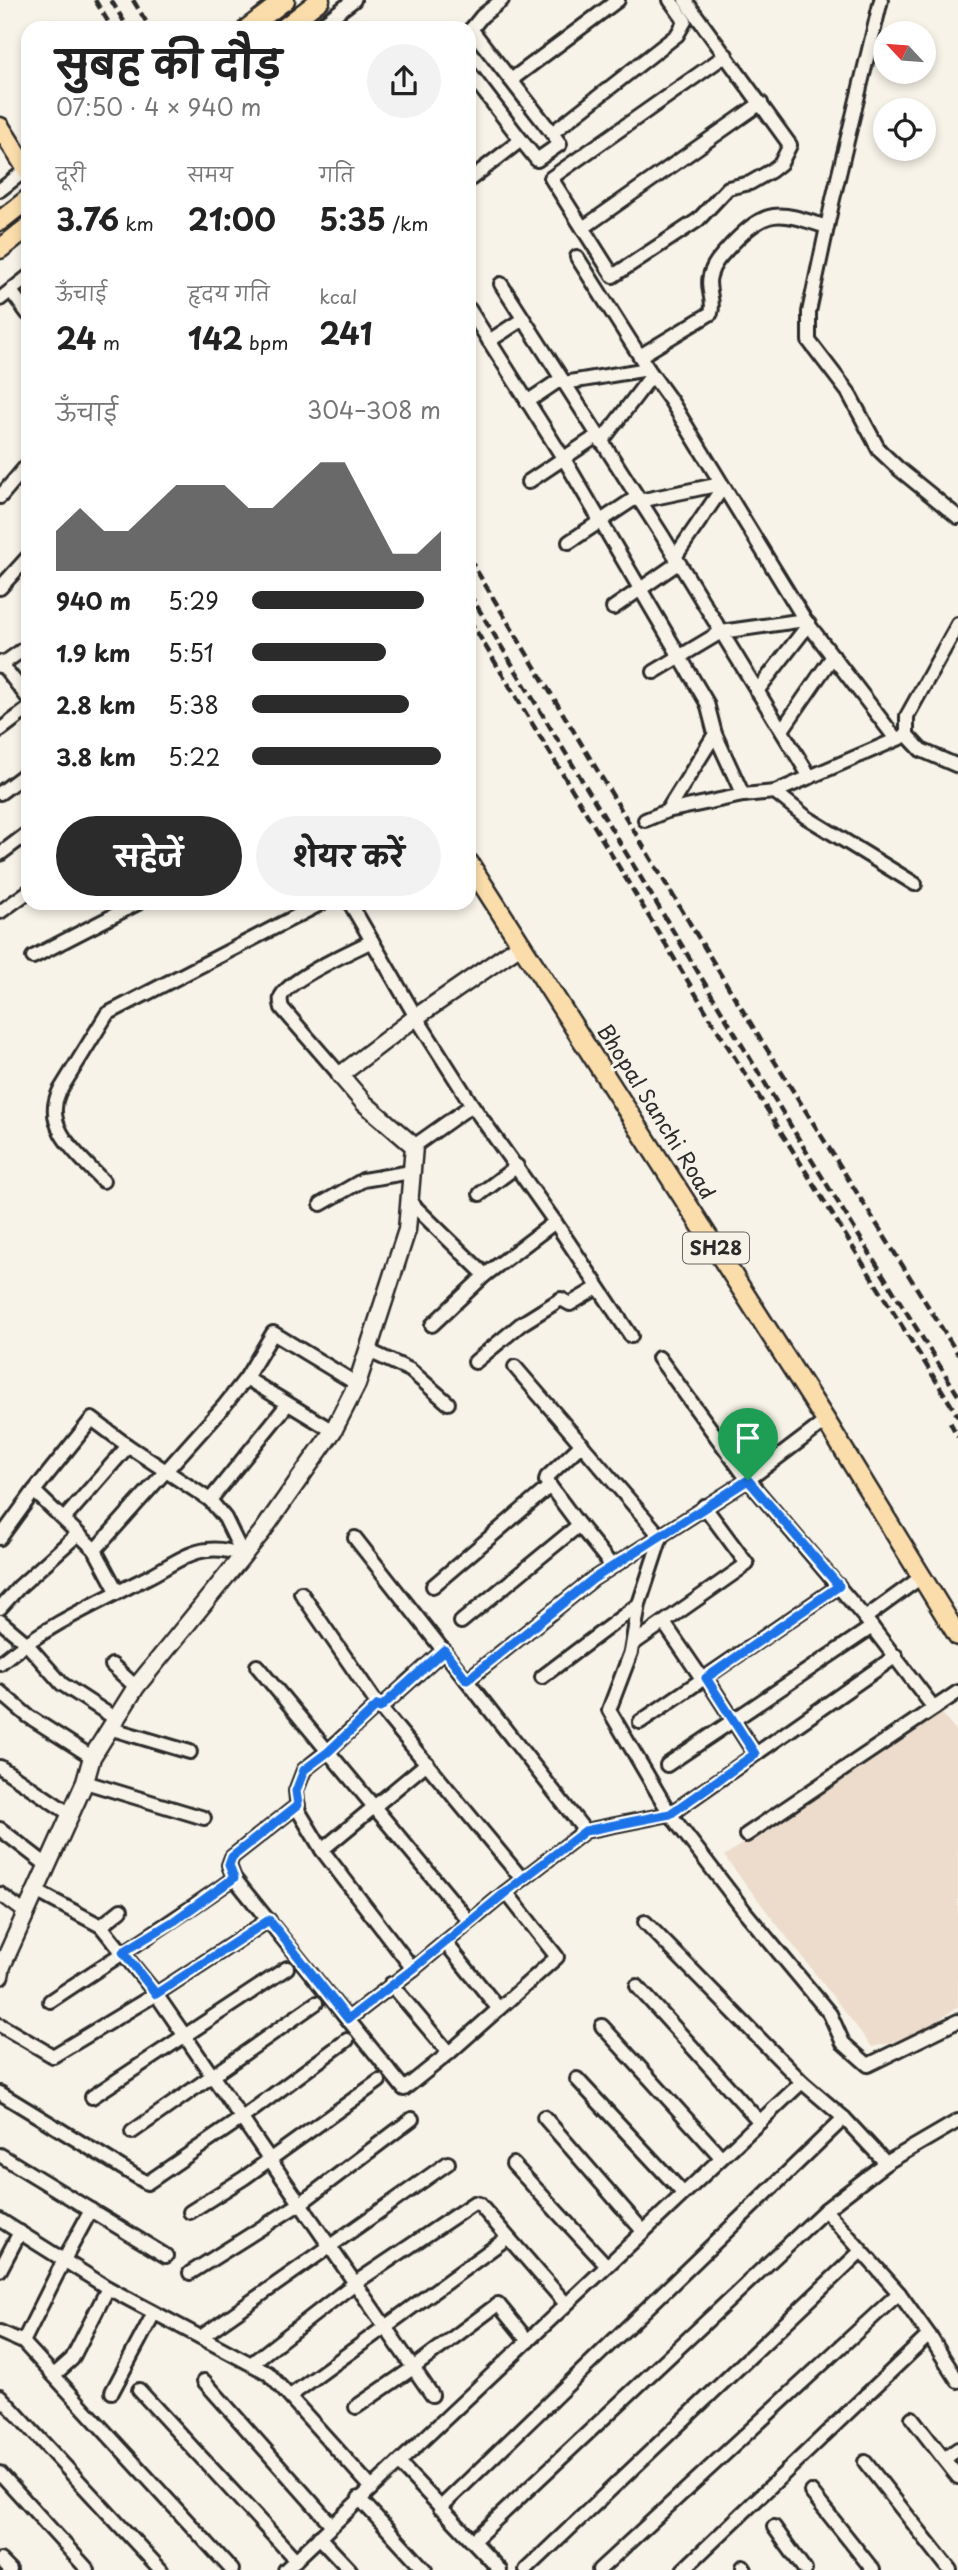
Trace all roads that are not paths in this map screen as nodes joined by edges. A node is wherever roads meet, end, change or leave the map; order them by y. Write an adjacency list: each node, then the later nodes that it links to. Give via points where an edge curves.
1 (285, 0): 9 (main road)
2 (320, 0): 10 (main road)
3 (354, 0): 11 (street)
4 (502, 0): 12 (street)
5 (618, 0): 15 (street)
6 (670, 0): 19 (street, via 685,21 677,35)
7 (685, 0): 14 (street)
8 (881, 0): 27 (street)
9 (257, 21)
10 (293, 21)
11 (326, 21)
12 (476, 23)
13 (476, 37): 15 (street)
14 (726, 55): 17 (street); 28 (street, via 551,178)
15 (511, 80): 19 (street)
16 (476, 81): 20 (street)
17 (761, 103): 28 (street); 28 (street, via 790,145 781,163 750,183 727,188 698,220 613,276)
18 (0, 127): 21 (main road)
19 (552, 133): 20 (street, via 560,144 537,160)
20 (521, 140): 23 (street)
21 (21, 160)
22 (21, 174): 24 (street)
23 (476, 175)
24 (0, 190)
25 (21, 204): 26 (main road)
26 (0, 221)
27 (827, 227): 40 (street, via 780,214 751,226 713,267 711,313); 52 (street, via 809,312 809,341 848,392 879,450)
28 (583, 228)
29 (21, 232): 30 (main road)
30 (0, 248)
31 (577, 257): 40 (street)
32 (21, 283): 34 (street)
33 (501, 284): 37 (street)
34 (11, 291): 35 (street); 36 (street)
35 (0, 299)
36 (21, 305)
37 (523, 319): 39 (street); 42 (street)
38 (476, 320): 39 (street)
39 (489, 341): 43 (street)
40 (640, 356): 41 (street)
41 (650, 372): 42 (street); 44 (street); 49 (street)
42 (562, 381): 43 (street); 44 (street)
43 (527, 401): 45 (street)
44 (599, 439): 45 (street); 51 (street)
45 (563, 458): 48 (street); 53 (street)
46 (21, 472): 50 (street)
47 (0, 477): 50 (street)
48 (528, 482)
49 (722, 486): 51 (street); 55 (street); 60 (street)
50 (4, 492)
51 (638, 499): 53 (street); 55 (street)
52 (958, 517)
53 (601, 522): 54 (street); 58 (street)
54 (569, 542)
55 (677, 560): 58 (street); 62 (street)
56 (21, 565): 57 (street)
57 (0, 588)
58 (640, 589): 59 (street); 64 (street)
59 (613, 608)
60 (807, 622): 62 (street); 65 (street); 69 (street)
61 (958, 624): 74 (street)
62 (721, 632): 64 (street); 69 (street)
63 (21, 651): 66 (street)
64 (680, 656): 67 (street); 73 (street, via 707,703)
65 (832, 656): 72 (street); 74 (street)
66 (1, 664): 68 (street)
67 (654, 672)
68 (21, 689)
69 (757, 691): 72 (street)
70 (21, 714): 71 (street)
71 (0, 730)
72 (782, 730): 77 (street)
73 (715, 734): 80 (street); 81 (street)
74 (901, 737): 75 (street); 77 (street)
75 (958, 766)
76 (21, 777): 79 (street)
77 (810, 777): 78 (street)
78 (775, 792): 80 (street); 86 (street, via 806,817)
79 (0, 793)
80 (743, 795): 81 (street)
81 (667, 811): 82 (street)
82 (645, 820)
83 (21, 838): 84 (street)
84 (0, 853)
85 (476, 874): 93 (main road, Bhopal Sanchi Road / SH28)
86 (915, 884)
87 (21, 897): 91 (street)
88 (124, 910): 94 (street)
89 (301, 910): 101 (street, via 107,1014 59,1092 53,1113 61,1133)
90 (354, 910): 92 (street)
91 (0, 912)
92 (372, 941): 95 (street); 96 (street, via 312,972 289,988 280,1001)
93 (522, 944): 95 (street); 118 (main road, Bhopal Sanchi Road / SH28)
94 (33, 957)
95 (416, 1017): 96 (street); 97 (street)
96 (340, 1075): 98 (street, via 364,1103)
97 (472, 1105): 98 (street); 99 (street)
98 (414, 1146): 100 (street)
99 (517, 1166): 102 (street); 105 (street)
100 (411, 1172): 103 (street); 104 (street, via 363,1180)
101 (103, 1181)
102 (480, 1194)
103 (409, 1201): 106 (street); 110 (street, via 407,1230)
104 (321, 1204)
105 (555, 1222): 106 (street); 107 (street)
106 (485, 1275): 108 (street)
107 (597, 1288): 109 (street); 112 (street, via 570,1304 561,1299)
108 (432, 1325)
109 (631, 1336)
110 (369, 1351): 115 (street); 116 (street, via 410,1370)
111 (660, 1357): 123 (street)
112 (475, 1362)
113 (515, 1367): 120 (street)
114 (246, 1378): 115 (street, via 273,1333); 117 (street); 122 (street)
115 (357, 1384): 119 (street)
116 (448, 1403)
117 (287, 1405): 119 (street); 126 (street)
118 (826, 1421): 123 (street); 137 (main road, Bhopal Sanchi Road / SH28)
119 (333, 1431): 135 (street)
120 (582, 1444): 124 (street, via 547,1477); 131 (street)
121 (128, 1446): 122 (street); 125 (street, via 92,1419); 128 (street)
122 (165, 1471): 126 (street); 134 (street)
123 (748, 1480): 127 (street); 139 (street)
124 (550, 1486): 129 (street); 138 (street)
125 (34, 1491): 128 (street); 132 (street)
126 (210, 1500): 135 (street, via 225,1518)
127 (704, 1506): 131 (street); 146 (street, via 747,1564)
128 (64, 1519): 130 (street)
129 (579, 1525): 136 (street); 145 (street)
130 (79, 1534): 134 (street); 143 (street)
131 (661, 1537): 136 (street); 142 (street)
132 (0, 1538)
133 (355, 1538): 151 (street)
134 (95, 1550): 140 (street)
135 (243, 1555): 140 (street, via 205,1550); 159 (street)
136 (612, 1566): 158 (street)
137 (920, 1578): 147 (street); 148 (main road, Bhopal Sanchi Road / SH28)
138 (433, 1586)
139 (839, 1586): 147 (street); 157 (street)
140 (117, 1591): 149 (street)
141 (301, 1592): 162 (street)
142 (639, 1604): 150 (street); 156 (street)
143 (0, 1608)
144 (0, 1621): 149 (street)
145 (461, 1622)
146 (664, 1623): 150 (street); 157 (street)
147 (869, 1623): 152 (street); 164 (street)
148 (958, 1636)
149 (25, 1642): 153 (street); 166 (street, via 62,1684)
150 (633, 1644): 177 (street, via 609,1710)
151 (444, 1650): 158 (street); 162 (street)
152 (896, 1656): 163 (street); 169 (street)
153 (0, 1662)
154 (112, 1665): 159 (street)
155 (257, 1666): 168 (street)
156 (542, 1677)
157 (705, 1679): 164 (street); 165 (street)
158 (467, 1680): 181 (street)
159 (136, 1687): 166 (street)
160 (0, 1692): 170 (street)
161 (958, 1692): 163 (street)
162 (379, 1706): 168 (street); 171 (street)
163 (933, 1709): 182 (street)
164 (732, 1720): 169 (street); 172 (street)
165 (640, 1722)
166 (113, 1723): 167 (street); 170 (street)
167 (190, 1752)
168 (328, 1752): 175 (street, via 304,1770 296,1791); 176 (street)
169 (755, 1754): 177 (street)
170 (92, 1757): 174 (street)
171 (427, 1763): 176 (street); 186 (street)
172 (667, 1765)
173 (0, 1767): 178 (street)
174 (85, 1782): 178 (street); 179 (street)
175 (298, 1805): 183 (street); 185 (street, via 232,1857 229,1865)
176 (374, 1806): 183 (street); 193 (street)
177 (670, 1814): 181 (street); 208 (street, via 830,2014 843,2043 868,2066)
178 (70, 1815): 184 (street)
179 (204, 1818)
180 (0, 1829): 184 (street)
181 (585, 1831): 186 (street)
182 (746, 1835)
183 (322, 1850): 200 (street)
184 (48, 1866): 187 (street)
185 (234, 1878): 192 (street); 197 (street)
186 (522, 1879): 188 (street)
187 (36, 1891): 191 (street); 195 (street)
188 (506, 1892): 193 (street); 206 (street, via 557,1957)
189 (0, 1894): 191 (street)
190 (121, 1910): 195 (street)
191 (27, 1914): 199 (street)
192 (269, 1920): 203 (street); 207 (street)
193 (469, 1921): 196 (street)
194 (645, 1922): 217 (street)
195 (101, 1926): 197 (street)
196 (445, 1942): 200 (street); 206 (street)
197 (123, 1952): 203 (street); 204 (street)
198 (287, 1968): 211 (street)
199 (1, 1969)
200 (413, 1969): 201 (street)
201 (391, 1984): 207 (street); 213 (street)
202 (637, 1986): 225 (street)
203 (156, 1994): 209 (street, via 53,2056); 211 (street)
204 (50, 2001)
205 (316, 2003): 214 (street)
206 (498, 2008): 213 (street)
207 (348, 2019): 213 (street, via 404,2089)
208 (958, 2021)
209 (0, 2025)
210 (602, 2026): 228 (street)
211 (184, 2037): 214 (street); 219 (street)
212 (347, 2040): 221 (street)
213 (449, 2053)
214 (213, 2077): 221 (street); 226 (street)
215 (577, 2078): 233 (street)
216 (379, 2081): 229 (street)
217 (802, 2082): 222 (street); 225 (street)
218 (0, 2093): 221 (street, via 147,2183)
219 (92, 2097)
220 (544, 2116): 239 (street)
221 (242, 2118): 229 (street)
222 (844, 2118): 231 (street); 281 (street)
223 (412, 2119): 234 (street)
224 (958, 2121): 231 (street)
225 (760, 2122): 228 (street)
226 (132, 2132)
227 (0, 2155): 235 (street)
228 (721, 2157): 233 (street)
229 (269, 2161): 234 (street); 237 (street)
230 (448, 2162): 242 (street)
231 (886, 2163): 236 (street)
232 (513, 2164): 246 (street)
233 (683, 2193): 239 (street)
234 (301, 2203): 242 (street); 248 (street)
235 (92, 2210): 244 (street); 245 (street)
236 (825, 2210): 243 (street); 285 (street)
237 (190, 2212)
238 (0, 2220): 240 (street)
239 (643, 2231): 246 (street)
240 (20, 2232): 245 (street); 247 (street)
241 (507, 2238): 249 (street, via 480,2204 474,2203); 252 (street); 254 (street)
242 (331, 2245): 249 (street); 257 (street)
243 (860, 2252): 251 (street); 298 (street)
244 (166, 2256)
245 (64, 2260): 250 (street); 259 (street)
246 (607, 2266): 252 (street)
247 (0, 2270)
248 (190, 2273)
249 (355, 2283): 254 (street); 260 (street)
250 (108, 2288): 253 (street); 262 (street, via 72,2360)
251 (899, 2293): 256 (street); 299 (street)
252 (566, 2304): 258 (street)
253 (154, 2313): 257 (street); 266 (street)
254 (384, 2327): 261 (street); 269 (street)
255 (0, 2332): 259 (street)
256 (929, 2335): 264 (street); 300 (street)
257 (201, 2337): 260 (street)
258 (528, 2341): 261 (street, via 498,2304); 275 (street)
259 (23, 2342): 262 (street)
260 (252, 2363): 269 (street)
261 (413, 2368): 267 (street); 270 (street)
262 (54, 2375): 293 (street)
263 (204, 2381): 282 (street)
264 (958, 2381)
265 (139, 2390): 288 (street)
266 (112, 2392)
267 (432, 2395)
268 (0, 2396): 292 (street)
269 (290, 2396): 278 (street)
270 (356, 2407)
271 (912, 2418): 273 (street)
272 (958, 2449): 273 (street)
273 (944, 2459): 277 (street)
274 (865, 2462): 289 (street)
275 (399, 2463): 278 (street); 281 (street)
276 (0, 2473): 291 (street)
277 (958, 2476)
278 (371, 2487): 280 (street)
279 (811, 2492): 302 (street)
280 (359, 2498): 282 (street); 296 (street)
281 (440, 2508): 285 (street)
282 (331, 2524): 284 (street)
283 (774, 2527): 301 (street)
284 (319, 2537): 288 (street); 295 (street)
285 (473, 2541): 297 (street)
286 (958, 2557): 289 (street)
287 (0, 2560): 290 (street)
288 (296, 2560): 294 (street)
289 (946, 2569)
290 (10, 2570)
291 (88, 2570)
292 (161, 2570)
293 (232, 2570)
294 (285, 2570)
295 (350, 2570)
296 (425, 2570)
297 (500, 2570)
298 (526, 2570)
299 (599, 2570)
300 (683, 2570)
301 (805, 2570)
302 (873, 2570)

